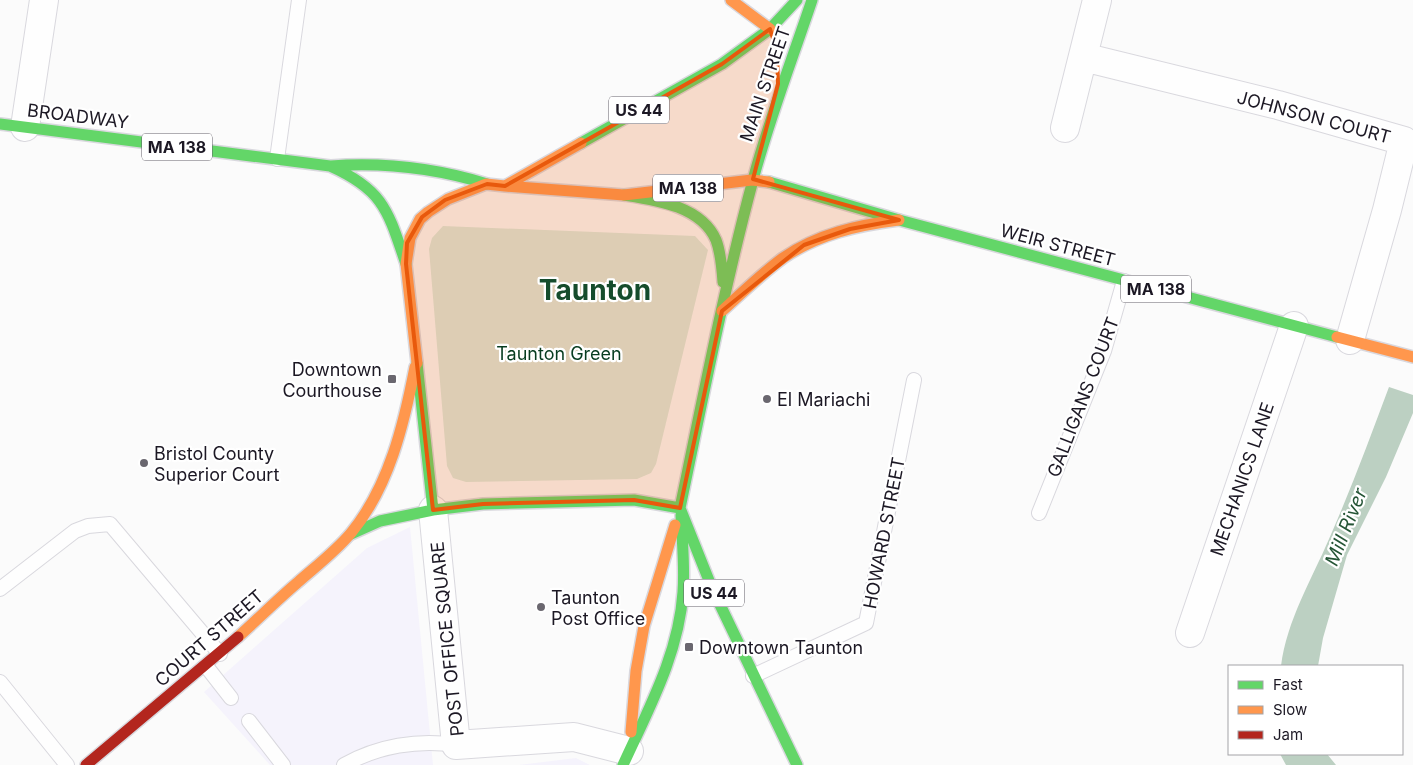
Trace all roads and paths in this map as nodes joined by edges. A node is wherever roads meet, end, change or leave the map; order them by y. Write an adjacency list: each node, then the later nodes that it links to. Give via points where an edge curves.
1 (44, 0): 11 (street)
2 (731, 0): 7 (main road)
3 (797, 0): 7 (main road, MAIN STREET / US 44)
4 (812, 0): 10 (main road, MAIN STREET)
5 (1097, 0): 8 (street)
6 (299, 2): 13 (lane)
7 (772, 34): 17 (main road, MAIN STREET / US 44)
8 (1083, 57): 12 (street); 24 (street, JOHNSON COURT, via 1263,101 1404,142)
9 (779, 64): 10 (main road)
10 (772, 119): 15 (main road, MAIN STREET)
11 (13, 125): 13 (main road, BROADWAY / MA 138)
12 (1065, 128)
13 (277, 159): 14 (main road, BROADWAY / MA 138)
14 (330, 166): 16 (main road, BROADWAY / MA 138, via 389,164 462,176); 20 (main road, BROADWAY / MA 138, via 353,176 378,197)
15 (752, 180): 18 (main road, MA 138); 19 (main road, WEIR STREET / MA 138, via 774,182); 22 (main road)
16 (487, 184): 17 (main road, MA 138); 20 (main road, via 428,210 411,234)
17 (505, 186): 18 (main road, MA 138)
18 (624, 195): 22 (main road, via 671,206 696,219 712,234 721,257)
19 (899, 220): 21 (main road, WEIR STREET / MA 138); 22 (main road, MA 138, via 850,229 804,245)
20 (406, 264): 25 (main road)
21 (1124, 281): 23 (main road, WEIR STREET / MA 138); 30 (lane, GALLIGANS COURT, via 1105,345)
22 (722, 311): 28 (main road)
23 (1294, 326): 24 (main road, WEIR STREET / MA 138); 33 (street, MECHANICS LANE)
24 (1350, 340): 26 (main road, WEIR STREET / MA 138)
25 (417, 353): 29 (main road); 31 (main road, COURT STREET, via 393,457)
26 (1413, 357)
27 (914, 380): 36 (lane, HOWARD STREET, via 866,623)
28 (680, 508): 29 (main road, via 634,500 483,504); 36 (main road, US 44, via 709,581); 41 (main road, via 644,626); 41 (main road, via 684,580 678,625 662,676)
29 (433, 510): 31 (main road, COURT STREET, via 384,519); 40 (street, POST OFFICE SQUARE)
30 (1039, 513)
31 (351, 534): 34 (main road, COURT STREET)
32 (0, 589): 34 (lane, via 75,531 110,524)
33 (1190, 633)
34 (220, 654): 35 (main road, COURT STREET)
35 (206, 666): 38 (lane); 43 (main road, COURT STREET)
36 (754, 676): 46 (main road, US 44)
37 (0, 682): 42 (lane)
38 (231, 698)
39 (249, 721): 44 (lane)
40 (456, 745): 41 (street, POST OFFICE SQUARE, via 569,737 585,739); 45 (lane, via 434,742 410,744 366,754)
41 (626, 758)
42 (67, 765)
43 (86, 765)
44 (282, 765)
45 (344, 765)
46 (797, 765)

